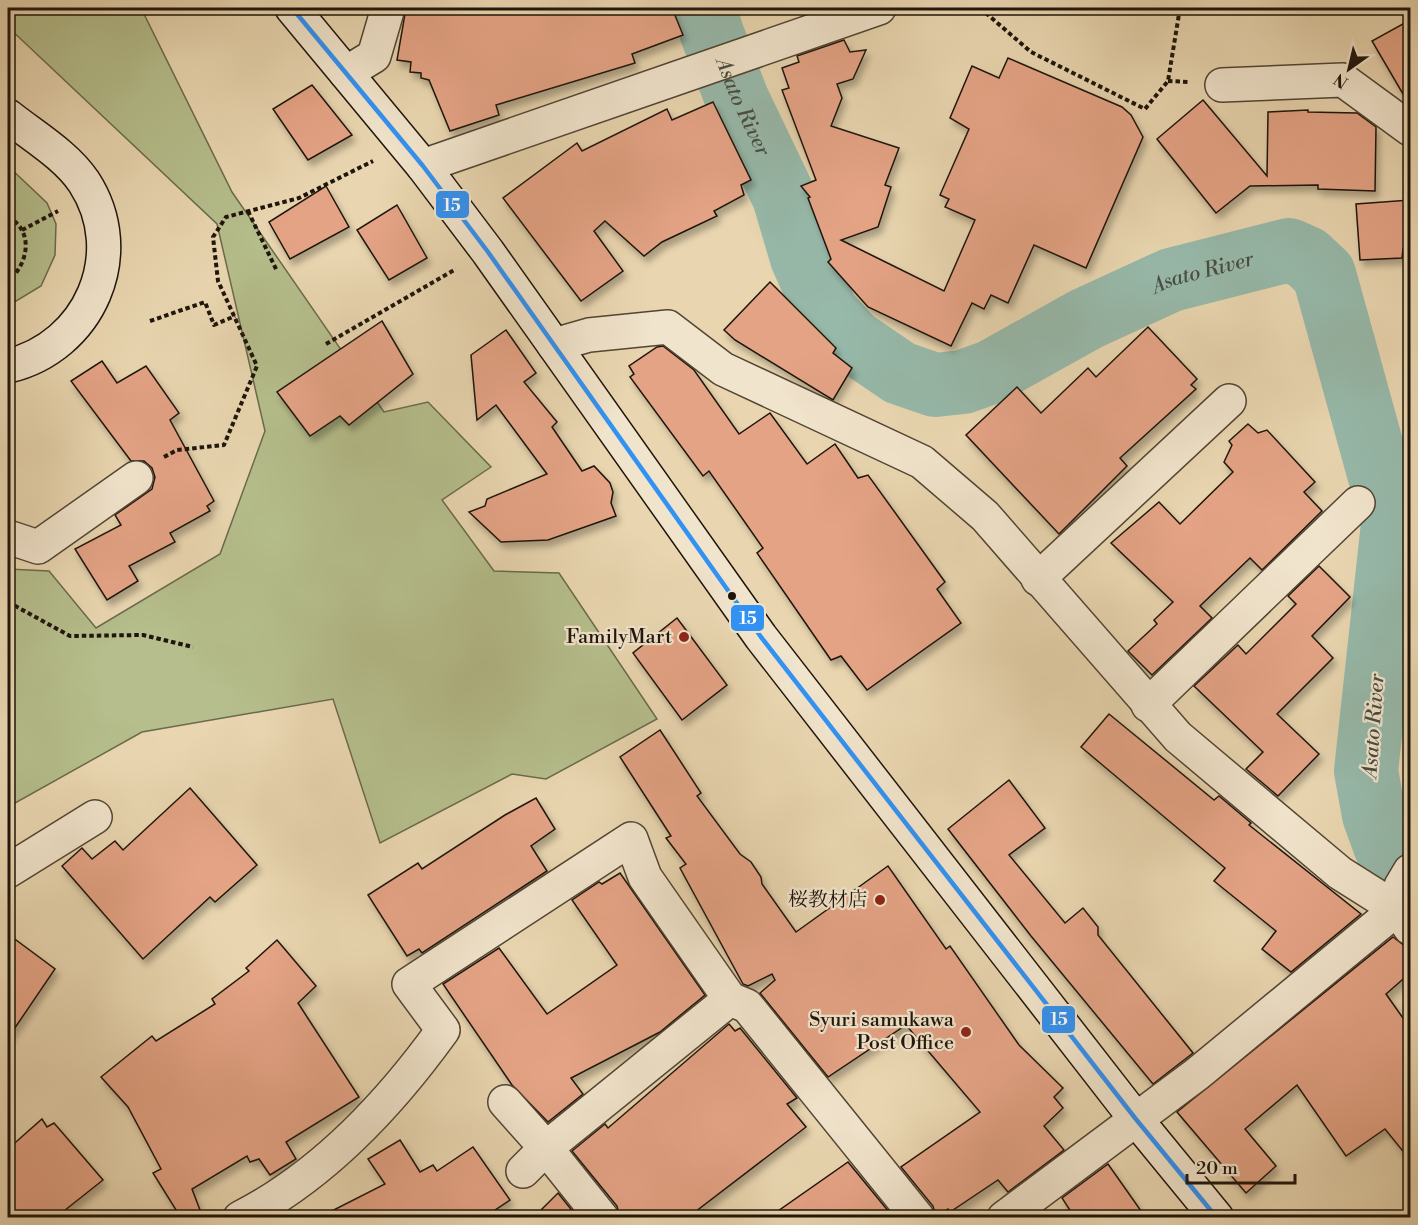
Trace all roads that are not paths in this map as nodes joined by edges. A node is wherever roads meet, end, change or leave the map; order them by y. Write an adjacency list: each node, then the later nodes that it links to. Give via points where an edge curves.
1 (292, 8): 4 (street)
2 (388, 8): 4 (street, via 374,56)
3 (879, 8): 8 (street)
4 (346, 73): 8 (street)
5 (1222, 85): 7 (street, via 1343,80)
6 (8, 116): 10 (street, via 80,177 95,206 102,245 97,289 73,330 45,352)
7 (1410, 129)
8 (423, 166): 9 (street)
9 (554, 345): 15 (street, via 589,334 668,327 723,369 922,462 986,516); 22 (street, via 761,637)
10 (8, 366)
11 (1229, 401): 15 (street)
12 (136, 478): 14 (street, via 38,547)
13 (1358, 503): 16 (street)
14 (8, 537)
15 (1038, 579): 16 (street)
16 (1148, 705): 19 (street, via 1178,737 1340,873)
17 (95, 817): 18 (street)
18 (8, 871)
19 (1405, 899): 22 (street, via 1197,1074)
20 (730, 999): 23 (street); 25 (street, via 645,877 631,839 410,984 443,1030 420,1062 380,1108 313,1172 275,1200); 27 (street, via 747,1006)
21 (505, 1102): 23 (street)
22 (1135, 1118): 28 (street); 29 (street)
23 (546, 1148): 24 (street); 26 (street)
24 (523, 1171)
25 (240, 1218)
26 (602, 1218)
27 (918, 1218)
28 (1004, 1218)
29 (1217, 1218)

